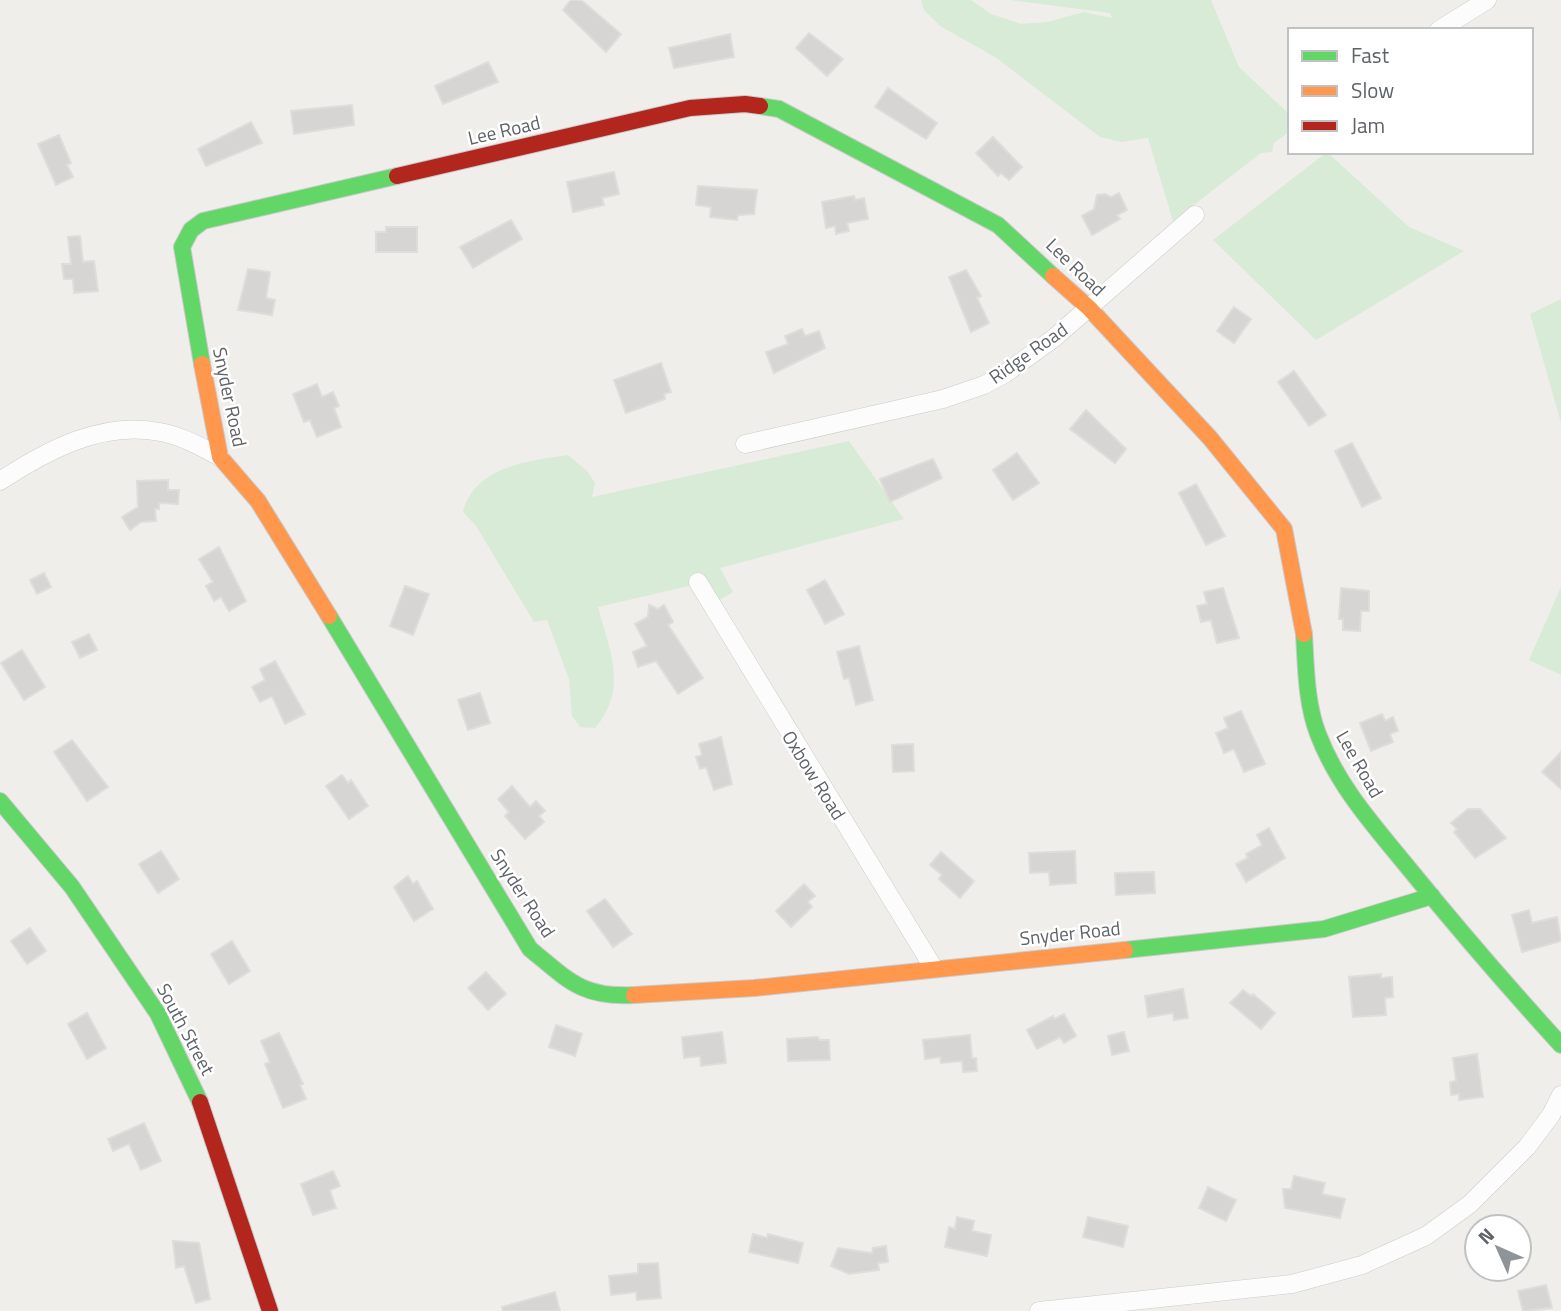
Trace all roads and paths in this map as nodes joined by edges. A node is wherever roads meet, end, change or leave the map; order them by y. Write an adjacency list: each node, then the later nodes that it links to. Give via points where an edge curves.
1 (1487, 0): 2 (street)
2 (1442, 28)
3 (1195, 215): 5 (street, Ridge Road)
4 (191, 230): 5 (street, Lee Road, via 204,221 690,108 745,104 779,109 998,225); 7 (street, Snyder Road, via 182,247 186,282)
5 (1089, 308): 6 (street, Ridge Road, via 1026,359 984,385 943,399); 11 (street, Lee Road, via 1210,438 1284,529 1296,580 1317,732 1334,770 1364,814)
6 (746, 444)
7 (220, 457): 8 (street, via 159,431 119,432 71,440); 12 (street, Snyder Road, via 282,538 530,949 578,988 612,996 690,992)
8 (0, 481)
9 (698, 582): 12 (street, Oxbow Road)
10 (0, 801): 15 (street, South Street, via 72,887 158,1014 204,1108)
11 (1432, 897): 12 (street, Snyder Road, via 1324,929); 13 (street, Lee Road)
12 (933, 967)
13 (1561, 1045)
14 (1561, 1095): 16 (street, via 1527,1147 1470,1204 1426,1236 1362,1265 1292,1284)
15 (270, 1311)
16 (1038, 1311)

